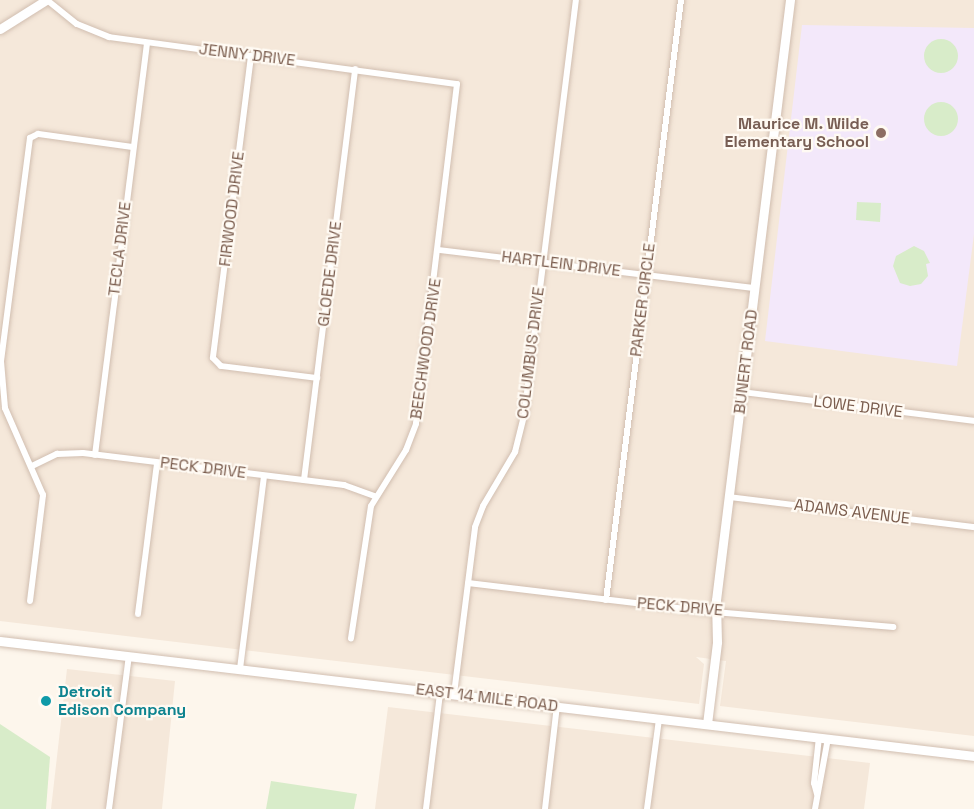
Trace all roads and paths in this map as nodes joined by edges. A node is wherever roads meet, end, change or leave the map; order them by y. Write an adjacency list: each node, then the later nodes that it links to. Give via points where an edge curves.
1 (47, 0): 5 (main road); 6 (street, JENNY DRIVE, via 89,30)
2 (576, 0): 12 (street, COLUMBUS DRIVE)
3 (681, 0): 13 (street, PARKER CIRCLE)
4 (790, 0): 14 (main road, BUNERT ROAD)
5 (0, 29)
6 (147, 43): 7 (street, JENNY DRIVE); 10 (street, TECLA DRIVE)
7 (251, 56): 8 (street, JENNY DRIVE); 15 (street, FIRWOOD DRIVE, via 214,362)
8 (356, 69): 9 (street, JENNY DRIVE); 15 (street, GLOEDE DRIVE)
9 (457, 84): 11 (street, BEECHWOOD DRIVE)
10 (133, 147): 17 (street, via 32,135 1,361); 19 (street, TECLA DRIVE)
11 (439, 250): 12 (street, HARTLEIN DRIVE); 24 (street, BEECHWOOD DRIVE, via 416,424 406,450)
12 (543, 262): 13 (street, HARTLEIN DRIVE); 27 (street, COLUMBUS DRIVE, via 520,436 510,464 479,514)
13 (646, 275): 14 (street, HARTLEIN DRIVE); 28 (street, PARKER CIRCLE)
14 (755, 288): 16 (main road, BUNERT ROAD)
15 (317, 378): 23 (street, GLOEDE DRIVE)
16 (742, 392): 18 (street, LOWE DRIVE); 25 (main road, BUNERT ROAD)
17 (2, 409): 21 (street)
18 (974, 421)
19 (95, 455): 20 (street, PECK DRIVE); 21 (street, PECK DRIVE, via 57,454)
20 (157, 463): 22 (street, PECK DRIVE); 31 (street)
21 (32, 466): 29 (street, via 43,495)
22 (264, 476): 23 (street, PECK DRIVE); 36 (street)
23 (304, 480): 24 (street, PECK DRIVE, via 344,485)
24 (375, 496): 33 (street, BEECHWOOD DRIVE, via 368,516)
25 (729, 496): 26 (street, ADAMS AVENUE); 30 (main road, BUNERT ROAD)
26 (974, 527)
27 (468, 583): 28 (street, PECK DRIVE); 38 (street, COLUMBUS DRIVE)
28 (606, 600): 30 (street, PECK DRIVE)
29 (30, 601)
30 (715, 611): 32 (street, PECK DRIVE); 41 (main road, BUNERT ROAD, via 717,642)
31 (138, 614)
32 (893, 627)
33 (351, 638)
34 (0, 641): 35 (main road, EAST 14 MILE ROAD)
35 (129, 656): 36 (main road, EAST 14 MILE ROAD); 44 (street)
36 (240, 669): 37 (main road, EAST 14 MILE ROAD)
37 (440, 693): 38 (main road, EAST 14 MILE ROAD); 45 (street)
38 (454, 694): 39 (main road, EAST 14 MILE ROAD)
39 (557, 706): 40 (main road, EAST 14 MILE ROAD); 46 (street)
40 (659, 718): 41 (main road, EAST 14 MILE ROAD); 47 (street)
41 (707, 724): 42 (main road, EAST 14 MILE ROAD)
42 (824, 738): 43 (main road, EAST 14 MILE ROAD); 48 (street, via 823,784)
43 (974, 756)
44 (110, 809)
45 (426, 809)
46 (545, 809)
47 (647, 809)
48 (815, 809)

